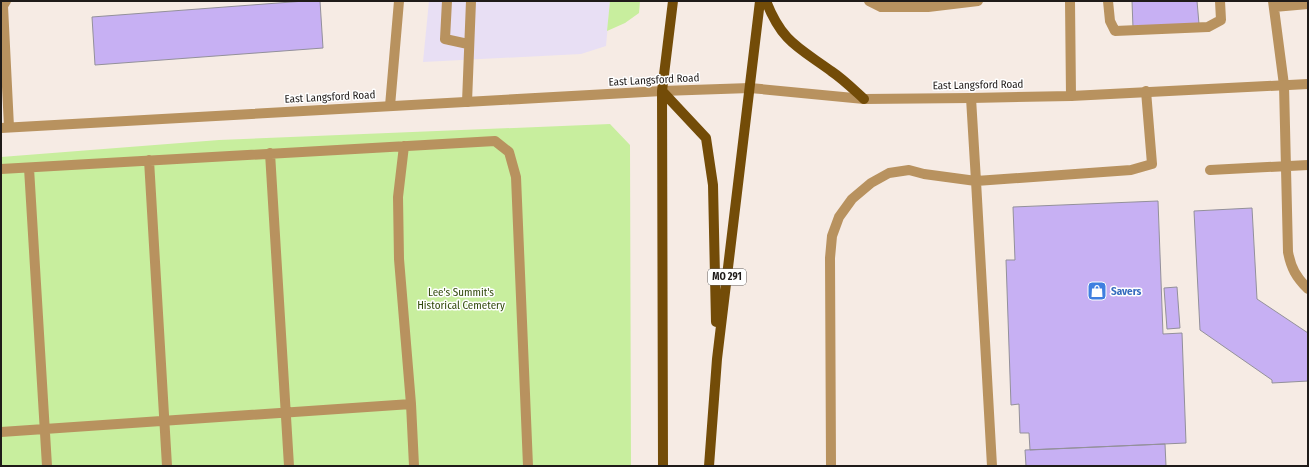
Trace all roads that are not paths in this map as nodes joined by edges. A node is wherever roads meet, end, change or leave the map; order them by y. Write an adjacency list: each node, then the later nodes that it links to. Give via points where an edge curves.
1 (6, 1): 26 (street, via 3,6)
2 (399, 1): 25 (street)
3 (447, 1): 15 (street, via 445,39)
4 (471, 1): 15 (street)
5 (673, 1): 19 (main road)
6 (760, 1): 18 (main road, MO 291)
7 (766, 1): 23 (main road, via 773,20 789,40 832,71)
8 (869, 1): 9 (street, via 881,7 928,7)
9 (978, 1)
10 (1070, 1): 21 (street)
11 (1108, 1): 12 (street, via 1110,21 1115,31 1208,27 1221,20)
12 (1220, 1)
13 (1274, 4): 14 (street); 17 (street)
14 (1308, 4)
15 (468, 44): 24 (street)
16 (1308, 84): 17 (street, East Langsford Road)
17 (1284, 85): 20 (street, East Langsford Road); 31 (street)
18 (750, 88): 19 (street, East Langsford Road); 23 (street, East Langsford Road); 37 (main road, MO 291)
19 (662, 91): 24 (street, East Langsford Road); 37 (main road, via 706,138 713,185); 48 (main road)
20 (1146, 91): 21 (street, East Langsford Road); 35 (street, via 1152,164 1131,170)
21 (1072, 96): 22 (street, East Langsford Road)
22 (971, 98): 23 (street, East Langsford Road); 35 (street)
23 (864, 99)
24 (467, 102): 25 (street, East Langsford Road)
25 (390, 106): 26 (street, East Langsford Road)
26 (5, 128)
27 (404, 146): 28 (street); 38 (street, via 398,197 399,251); 47 (street, via 495,141 509,152 516,178)
28 (270, 153): 29 (street); 39 (street)
29 (149, 160): 32 (street); 40 (street)
30 (1308, 165): 31 (street)
31 (1285, 167): 34 (street); 36 (street, via 1288,252 1291,268)
32 (29, 168): 33 (street); 41 (street)
33 (1, 169)
34 (1210, 170)
35 (976, 181): 50 (street, via 909,170 888,172 852,199 839,217 832,236 830,258); 51 (street)
36 (1308, 289)
37 (717, 359): 49 (main road, MO 291)
38 (411, 404): 39 (street); 46 (street)
39 (286, 412): 40 (street); 45 (street)
40 (165, 421): 41 (street); 44 (street)
41 (45, 429): 42 (street); 43 (street)
42 (1, 432)
43 (47, 466)
44 (167, 466)
45 (289, 466)
46 (414, 466)
47 (528, 466)
48 (663, 466)
49 (709, 466)
50 (831, 466)
51 (992, 466)

